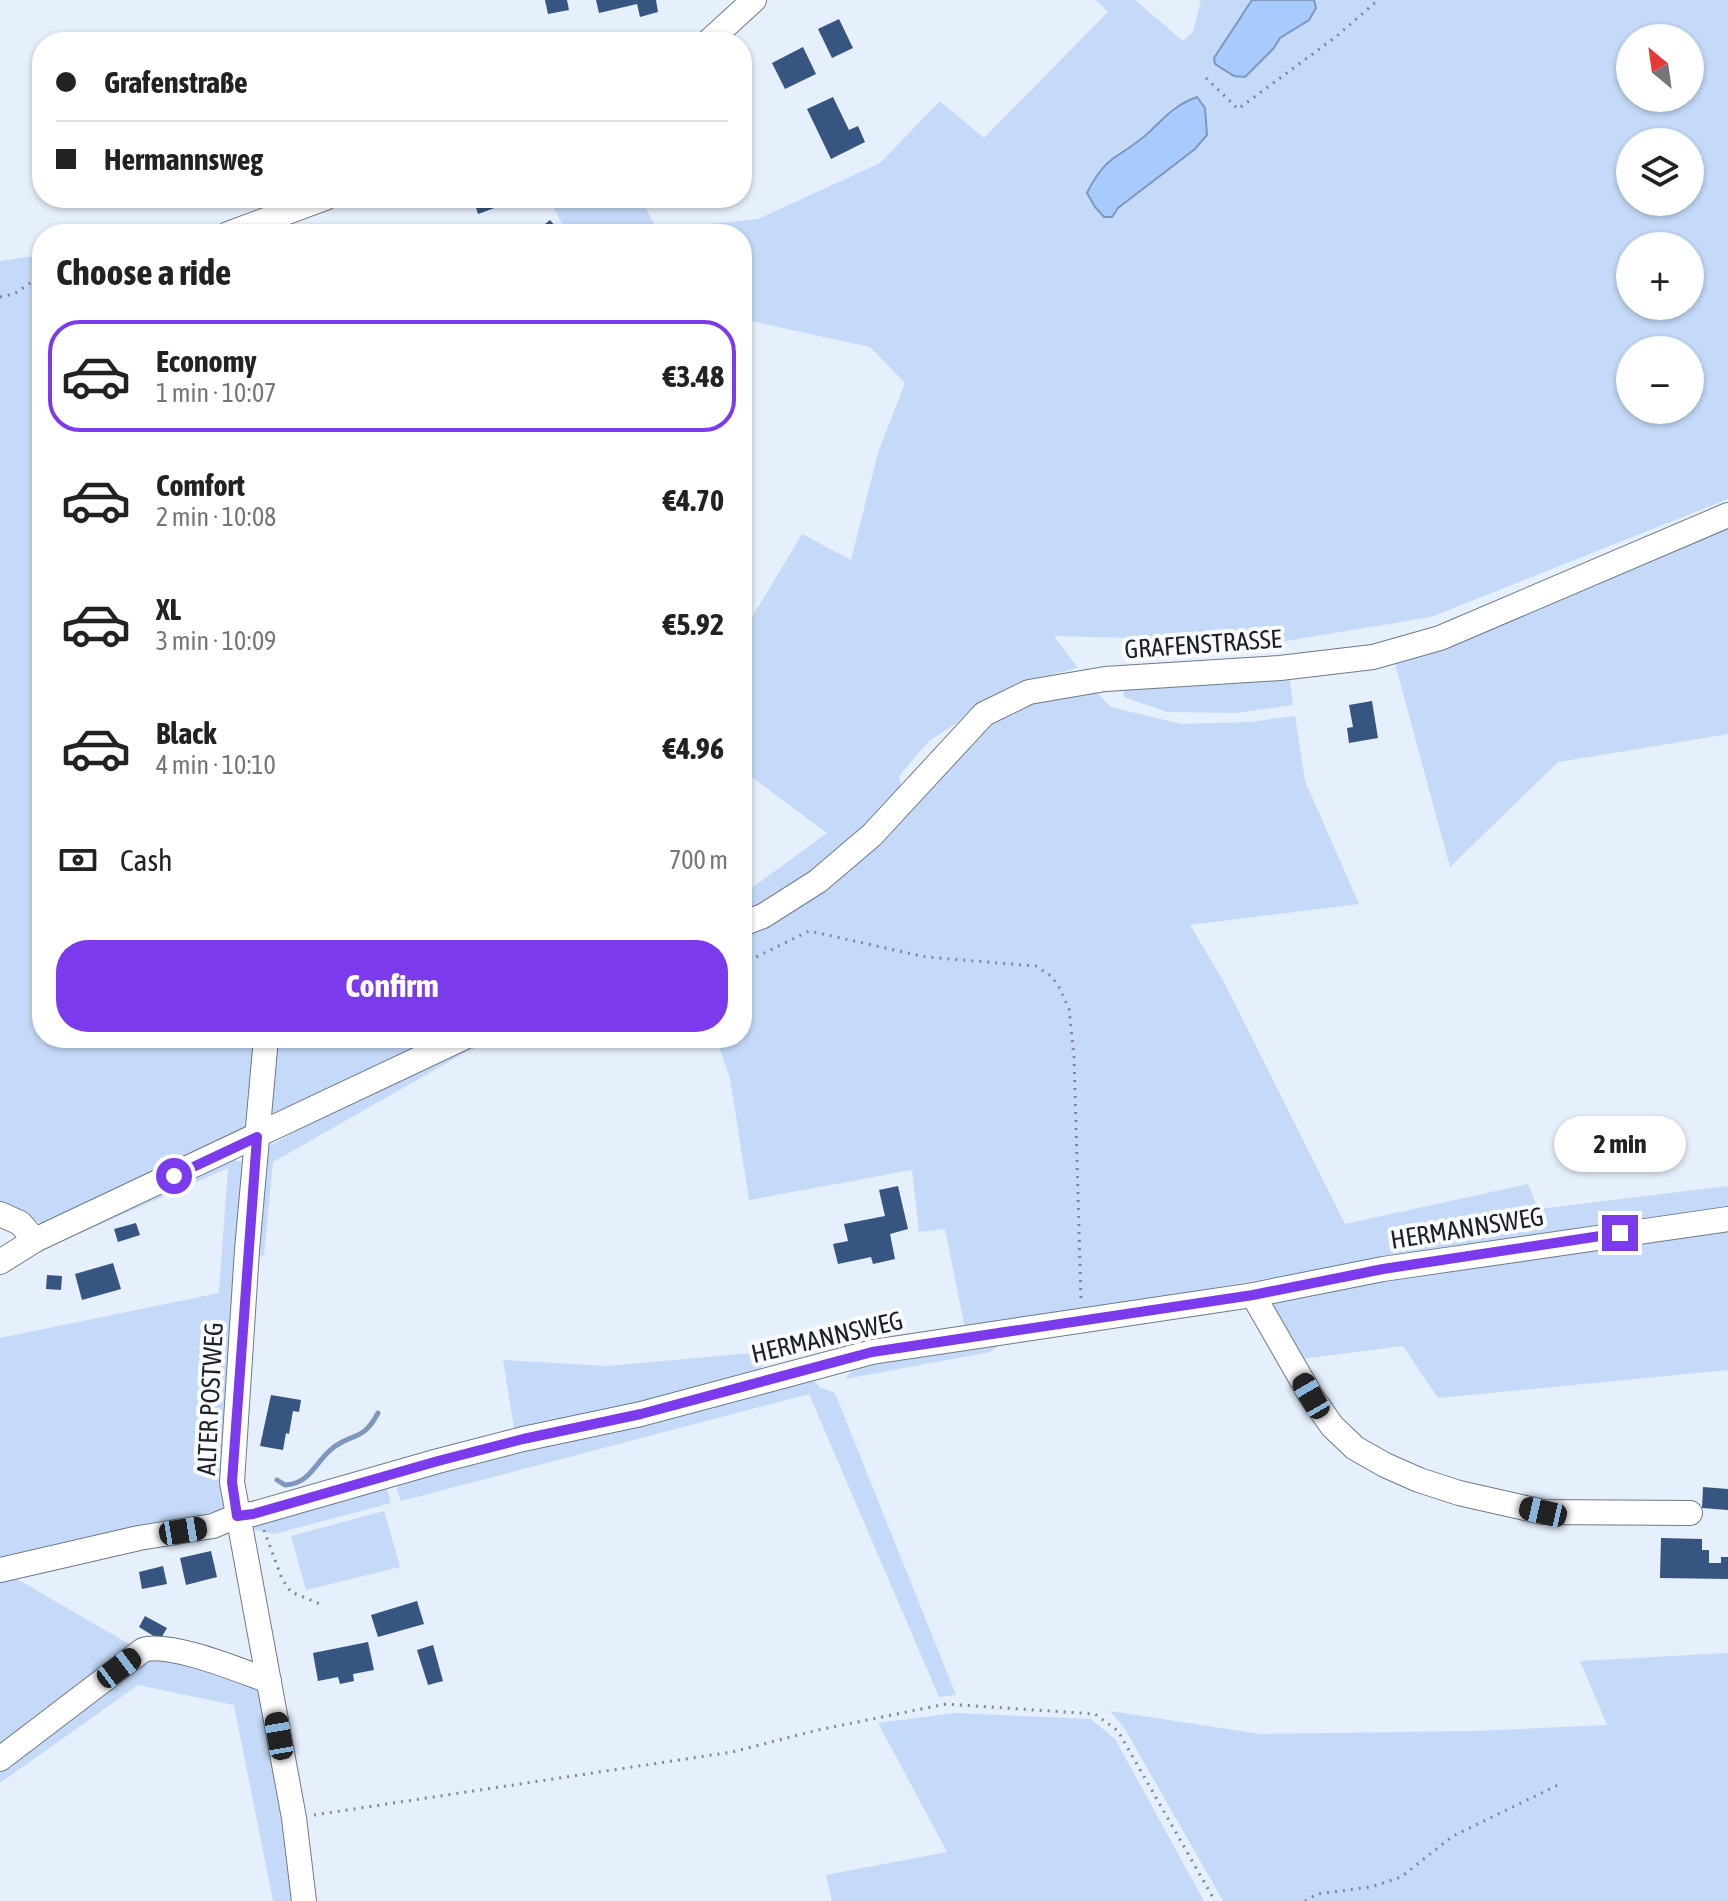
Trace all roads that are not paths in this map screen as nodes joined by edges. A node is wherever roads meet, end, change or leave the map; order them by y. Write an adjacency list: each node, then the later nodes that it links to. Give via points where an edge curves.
1 (754, 0): 2 (street)
2 (719, 32)
3 (298, 208): 4 (street)
4 (255, 224)
5 (1728, 515): 6 (street, GRAFENSTRASSE, via 1440,638 1373,657 1105,679 1029,692 984,714 872,835 818,881)
6 (752, 920)
7 (265, 1048): 9 (street, ALTER POSTWEG)
8 (440, 1048): 9 (street)
9 (257, 1137): 12 (street); 16 (street, ALTER POSTWEG, via 232,1482)
10 (0, 1214): 12 (street, via 20,1223)
11 (1728, 1219): 14 (street, HERMANNSWEG, via 1383,1269)
12 (35, 1240): 13 (street)
13 (0, 1262)
14 (1253, 1295): 15 (street, via 1332,1426 1355,1448 1385,1465 1459,1493 1543,1512); 16 (street, HERMANNSWEG, via 872,1352 641,1414 452,1457)
15 (1690, 1513)
16 (245, 1515): 17 (street, HERMANNSWEG); 18 (street, ALTER POSTWEG)
17 (0, 1570)
18 (269, 1681): 19 (street, via 153,1646); 20 (street, ALTER POSTWEG)
19 (0, 1759)
20 (304, 1901)

